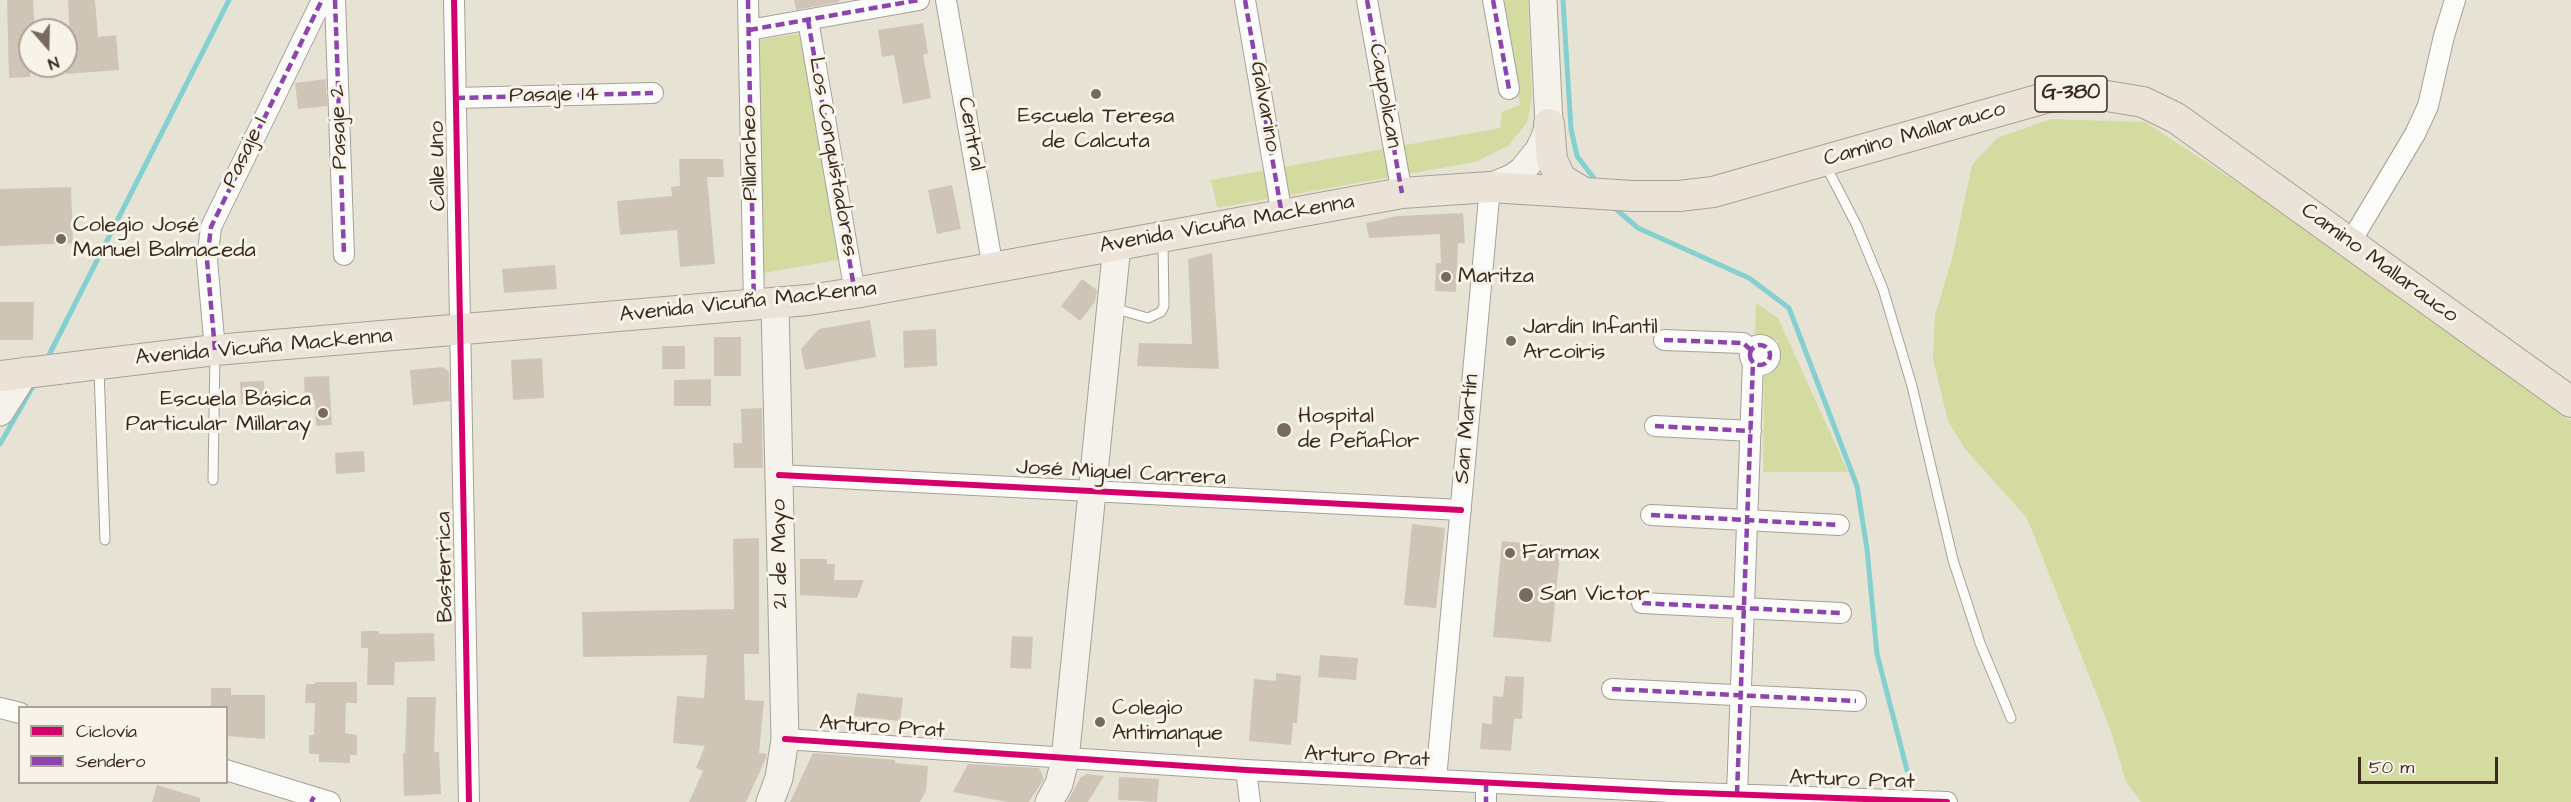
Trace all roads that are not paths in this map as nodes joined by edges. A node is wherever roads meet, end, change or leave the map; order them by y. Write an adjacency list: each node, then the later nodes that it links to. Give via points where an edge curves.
1 (322, 0): 33 (street, Pasaje 1, via 211,227 207,260)
2 (335, 0): 26 (street, Pasaje 2)
3 (454, 0): 16 (street, Calle Uno)
4 (748, 0): 13 (street, Pillancheo)
5 (919, 0): 12 (street)
6 (946, 0): 27 (street, Central)
7 (1245, 0): 22 (street, Galvarino)
8 (1367, 0): 20 (street, Caupolican)
9 (1493, 0): 14 (street)
10 (1543, 0): 17 (main road)
11 (2456, 0): 24 (street, via 2428,106 2415,135)
12 (808, 20): 13 (street); 28 (street, Los Conquistadores)
13 (749, 30): 29 (street, Pillancheo)
14 (1509, 88)
15 (653, 93): 16 (street, Pasaje 14)
16 (456, 98): 31 (street, Calle Uno)
17 (1548, 124): 19 (main road, via 1531,161 1512,178); 21 (main road, via 1552,160 1561,179)
18 (1823, 162): 21 (main road, Camino Mallarauco / G-380, via 1701,194); 24 (main road, Camino Mallarauco / G-380, via 2052,96 2108,94 2143,102 2176,118); 56 (lane, via 1857,225 1883,289 1912,386 1953,560 1980,643)
19 (1490, 187): 20 (main road, Avenida Vicuña Mackenna); 21 (main road, Camino Mallarauco / G-380); 43 (street, San Martín)
20 (1402, 193): 22 (main road, Avenida Vicuña Mackenna)
21 (1584, 193)
22 (1282, 215): 23 (main road, Avenida Vicuña Mackenna)
23 (1162, 237): 25 (main road, Avenida Vicuña Mackenna); 30 (lane, via 1161,312 1148,318)
24 (2350, 243): 36 (main road, Camino Mallarauco / G-380)
25 (1117, 245): 27 (main road, Avenida Vicuña Mackenna); 30 (main road)
26 (344, 255)
27 (993, 268): 28 (main road, Avenida Vicuña Mackenna)
28 (855, 293): 29 (main road, Avenida Vicuña Mackenna)
29 (764, 305): 31 (main road, Avenida Vicuña Mackenna); 40 (main road, 21 de Mayo)
30 (1111, 307): 42 (main road)
31 (460, 331): 33 (main road, Avenida Vicuña Mackenna); 66 (street, Basterrica)
32 (1664, 340): 39 (street, via 1743,343 1752,356)
33 (215, 350): 34 (main road, Avenida Vicuña Mackenna); 41 (lane)
34 (100, 364): 35 (main road, Avenida Vicuña Mackenna); 47 (lane)
35 (31, 371): 37 (main road)
36 (2571, 402)
37 (0, 412)
38 (1655, 426): 39 (street)
39 (1751, 431): 45 (street)
40 (779, 475): 42 (street, José Miguel Carrera); 57 (main road, 21 de Mayo)
41 (213, 480)
42 (1093, 490): 43 (street, José Miguel Carrera); 58 (main road)
43 (1461, 510): 61 (street, San Martín)
44 (1651, 515): 45 (street)
45 (1748, 520): 46 (street); 49 (street)
46 (1839, 525)
47 (105, 540)
48 (1642, 603): 49 (street)
49 (1745, 607): 50 (street); 52 (street)
50 (1841, 613)
51 (1612, 688): 52 (street)
52 (1741, 695): 53 (street); 63 (street)
53 (1856, 700)
54 (0, 708): 55 (street)
55 (18, 712)
56 (2011, 718)
57 (785, 739): 58 (street, Arturo Prat); 67 (main road, 21 de Mayo, via 779,778)
58 (1065, 759): 59 (street, Arturo Prat); 68 (main road, via 1059,784)
59 (1246, 770): 61 (street, Arturo Prat); 69 (street)
60 (228, 771): 65 (street)
61 (1437, 779): 62 (street, Arturo Prat)
62 (1486, 793): 64 (street, Arturo Prat)
63 (1737, 794): 64 (street, Arturo Prat); 70 (street, Arturo Prat)
64 (1670, 797)
65 (318, 800)
66 (469, 802)
67 (770, 802)
68 (1049, 802)
69 (1250, 802)
70 (1947, 802)

